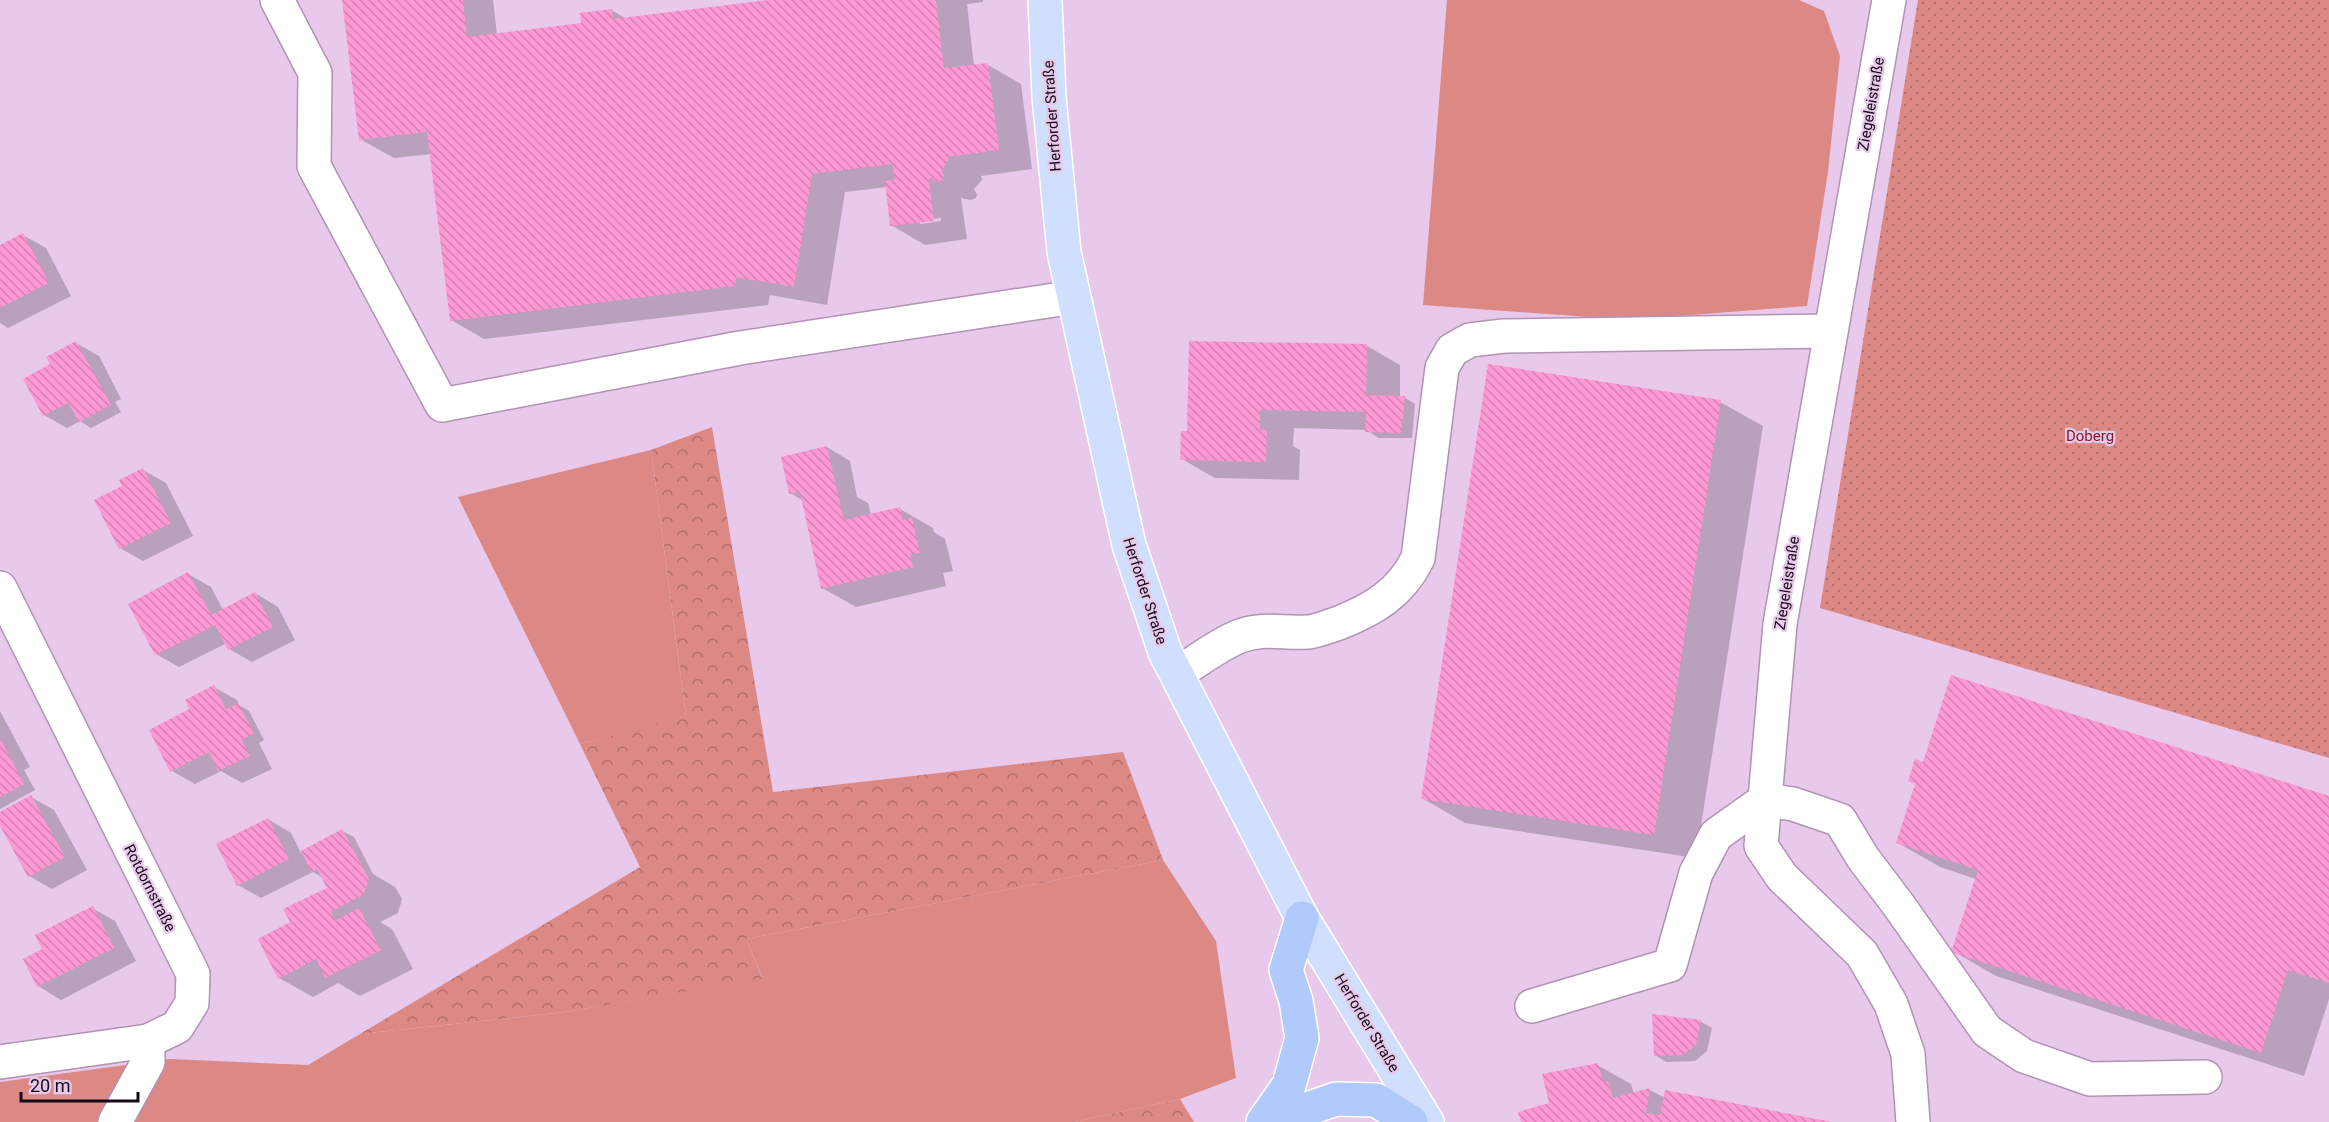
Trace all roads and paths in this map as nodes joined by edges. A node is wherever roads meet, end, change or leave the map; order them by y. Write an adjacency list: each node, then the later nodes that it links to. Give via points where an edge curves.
1 (277, 0): 4 (street, via 315,73 314,165 442,405 740,348)
2 (1046, 0): 4 (main road, Herforder Straße, via 1049,97 1064,252)
3 (1889, 0): 5 (street, Ziegeleistraße)
4 (1074, 297): 7 (main road, Herforder Straße, via 1129,545)
5 (1831, 331): 7 (street, via 1504,336 1470,340 1452,350 1442,368 1418,558 1410,575 1391,596 1362,613 1307,632 1262,630 1238,637); 8 (street, Ziegeleistraße, via 1780,624)
6 (0, 588): 11 (street, Rotdornstraße, via 193,974 192,1003 177,1027)
7 (1176, 674): 9 (main road, Herforder Straße)
8 (1765, 800): 10 (street, via 1716,835 1696,873 1670,965); 13 (street, via 1793,804 1840,820 1987,1031 2024,1056 2090,1079); 19 (street, Ziegeleistraße, via 1761,846 1782,877 1862,954 1891,1004 1908,1054)
9 (1302, 918): 15 (highway, via 1286,970 1302,1038 1289,1085); 18 (main road, Herforder Straße)
10 (1532, 1006)
11 (148, 1041): 12 (street, Rotdornstraße); 14 (street, via 148,1062)
12 (0, 1062)
13 (2205, 1077)
14 (115, 1122)
15 (1263, 1122)
16 (1270, 1122): 17 (highway, via 1336,1099 1376,1100)
17 (1411, 1122)
18 (1427, 1122)
19 (1913, 1122)

